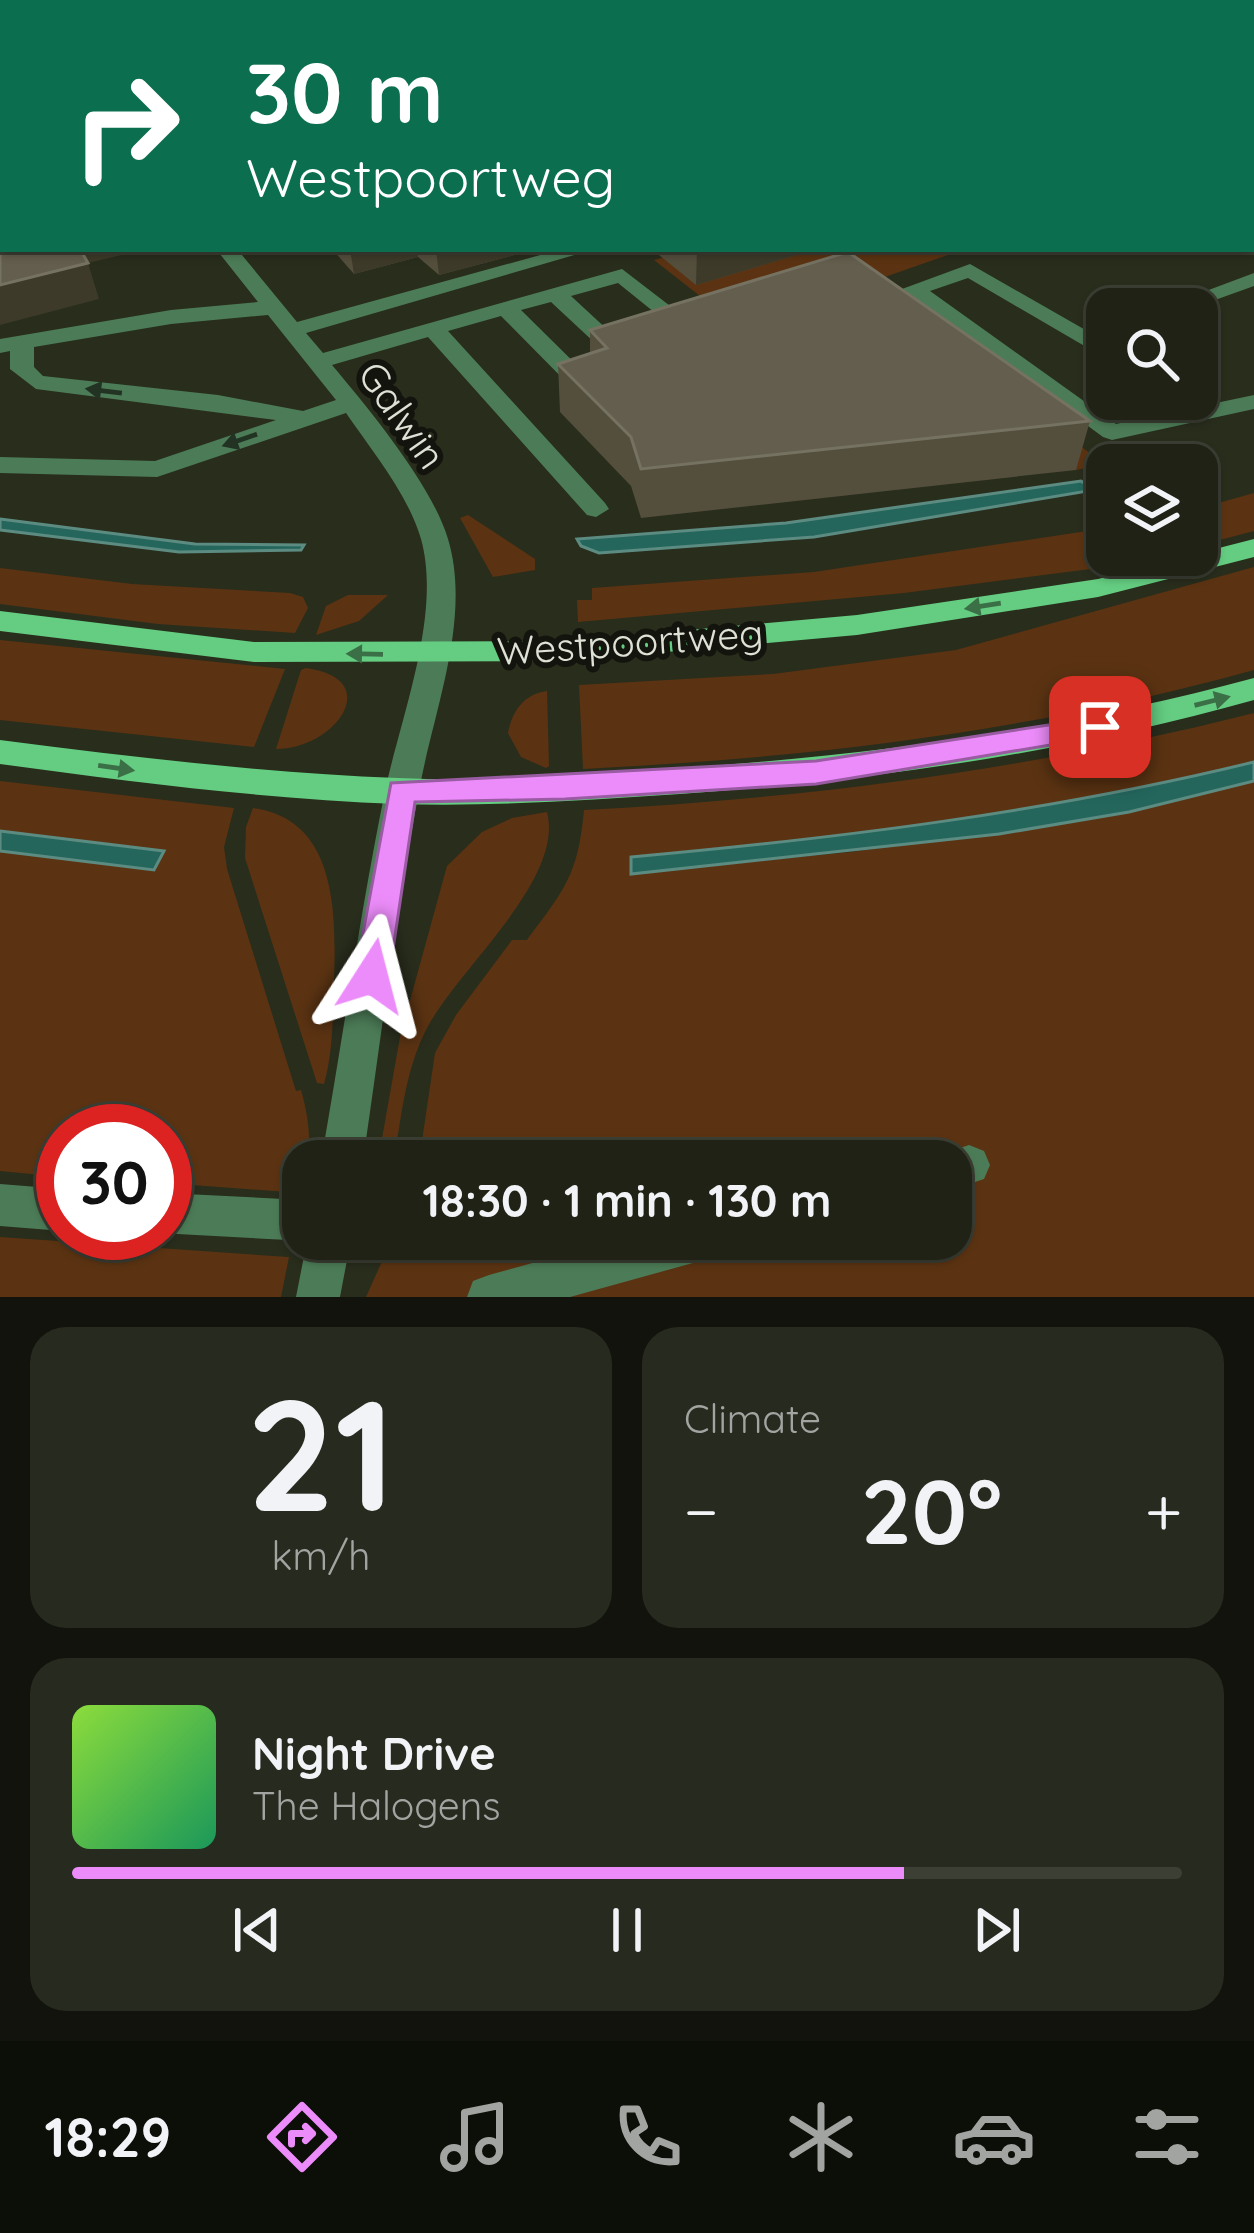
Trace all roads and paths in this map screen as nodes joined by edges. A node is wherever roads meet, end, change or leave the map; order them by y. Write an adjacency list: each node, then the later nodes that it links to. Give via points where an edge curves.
1 (228, 252): 6 (street, Galwin)
2 (574, 252): 9 (street)
3 (1254, 279): 4 (street)
4 (1218, 292)
5 (555, 293): 7 (street); 10 (street); 11 (street, via 622,274)
6 (270, 308): 9 (street, Galwin); 13 (street)
7 (505, 308): 8 (street); 15 (street)
8 (433, 328): 14 (street); 24 (street)
9 (290, 331): 14 (street, Galwin)
10 (603, 338)
11 (700, 338)
12 (1086, 340): 19 (street, via 970,270 913,289)
13 (11, 344): 20 (street, one-way to 13, via 36,382)
14 (316, 362): 17 (street, Galwin)
15 (591, 393)
16 (1254, 402): 18 (street)
17 (351, 404): 20 (street); 27 (street, Galwin, via 434,537 441,583)
18 (1218, 410)
19 (1086, 413)
20 (304, 418): 23 (street, one-way to 23, via 157,469)
21 (1095, 420): 22 (street, via 1112,432)
22 (1169, 420)
23 (0, 465)
24 (596, 509)
25 (1254, 548): 27 (main road, Westpoortweg, one-way to 27, via 1098,588 857,625 566,651)
26 (0, 621): 27 (main road, Westpoortweg, one-way to 26, via 254,652)
27 (433, 654): 30 (street, Galwin)
28 (1254, 689): 30 (main road, one-way to 28, via 816,773 1059,737)
29 (0, 752): 30 (main road, one-way to 30)
30 (402, 791): 31 (street)
31 (345, 1140)
32 (0, 1205): 33 (street)
33 (36, 1208)
34 (192, 1215): 35 (street)
35 (282, 1220)
36 (325, 1260): 38 (street)
37 (624, 1260): 39 (street)
38 (318, 1297)
39 (489, 1297)

